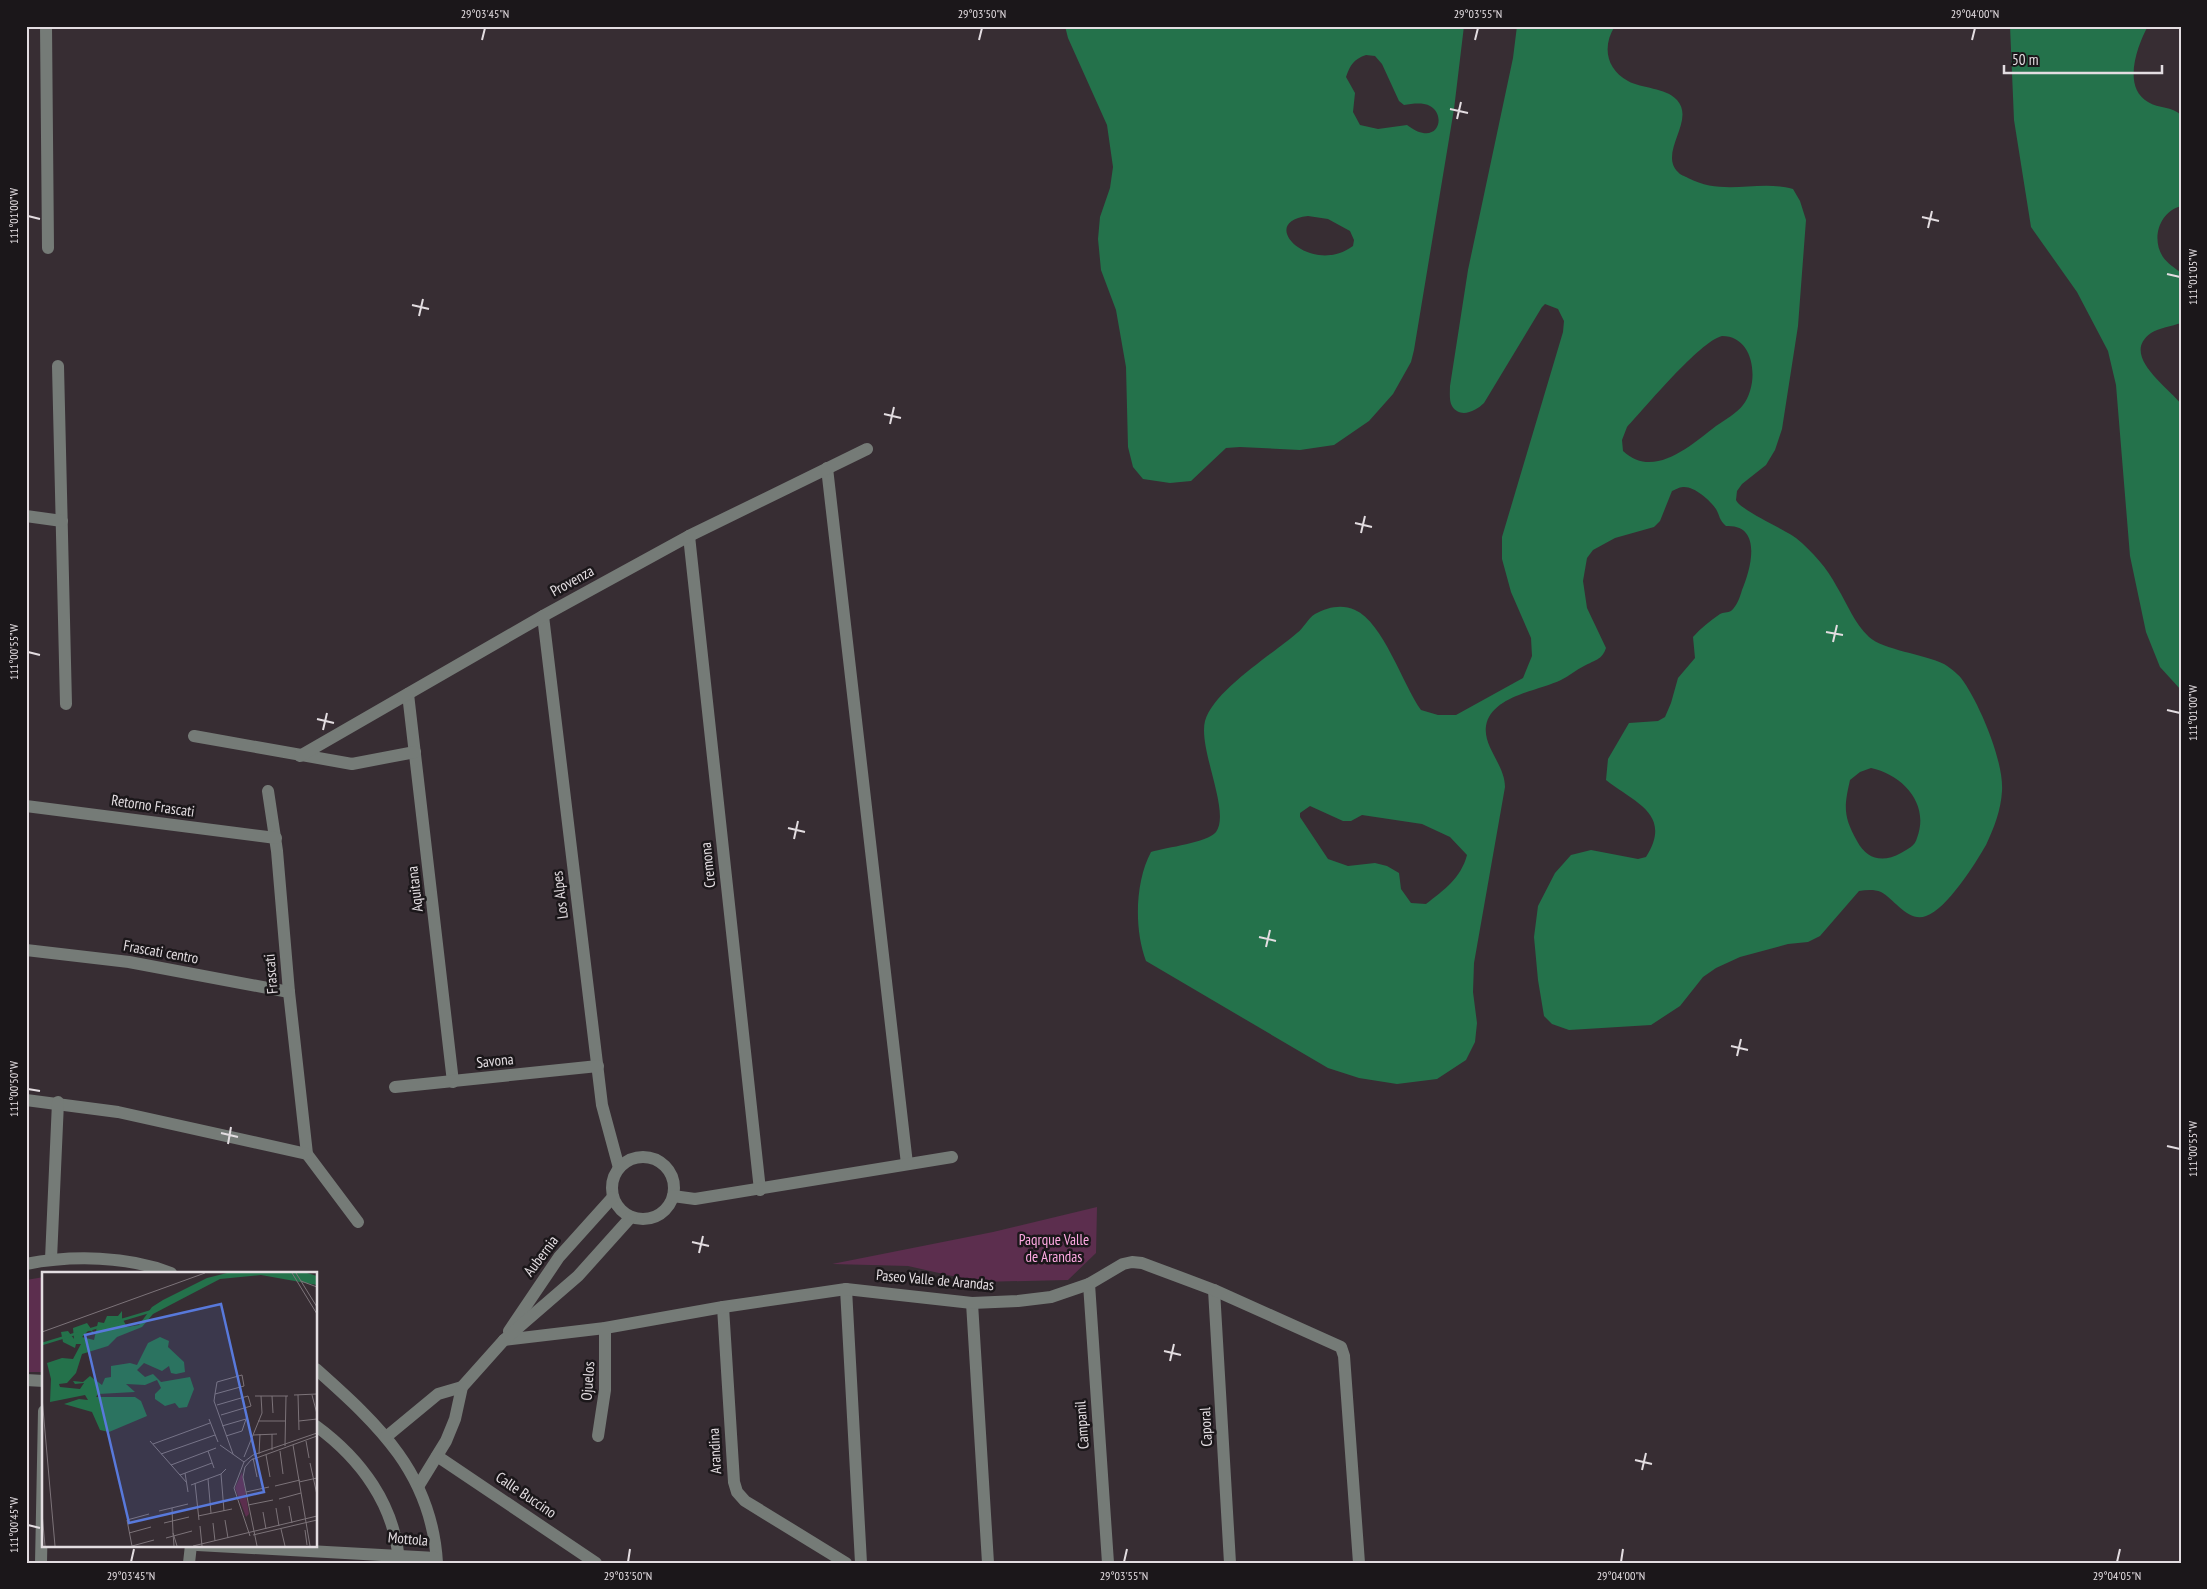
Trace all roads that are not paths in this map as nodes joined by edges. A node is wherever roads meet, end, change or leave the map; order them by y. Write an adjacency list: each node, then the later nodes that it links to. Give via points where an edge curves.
1 (46, 26): 2 (street)
2 (48, 248)
3 (58, 366): 7 (street)
4 (867, 448): 5 (street, Provenza)
5 (827, 468): 8 (street, Provenza); 27 (street)
6 (26, 516): 7 (street)
7 (62, 521): 11 (street)
8 (689, 536): 9 (street, Provenza); 29 (street, Cremona)
9 (543, 616): 10 (street, Provenza); 20 (street, Los Alpes)
10 (408, 694): 13 (street, Aquitana); 14 (street, Provenza)
11 (66, 704)
12 (194, 736): 14 (street)
13 (415, 752): 14 (street, via 352,764); 21 (street, Aquitana)
14 (300, 756)
15 (268, 791): 17 (street, Frascati)
16 (26, 806): 17 (street, Retorno Frascati)
17 (276, 838): 19 (street, Frascati)
18 (26, 950): 19 (street, Frascati centro, via 129,962)
19 (289, 992): 25 (street, Frascati)
20 (598, 1066): 21 (street, Savona); 28 (street, Los Alpes, via 606,1123)
21 (453, 1082): 22 (street, Savona)
22 (395, 1087)
23 (26, 1100): 24 (street)
24 (58, 1102): 25 (street); 34 (street)
25 (308, 1154): 33 (street, Frascati)
26 (952, 1157): 27 (street)
27 (907, 1164): 29 (street)
28 (619, 1168): 30 (street, via 640,1157 651,1158 670,1173); 31 (street, via 612,1182)
29 (760, 1190): 30 (street, via 695,1199)
30 (673, 1196): 32 (street, via 667,1208 657,1216)
31 (613, 1197): 32 (street, via 620,1210); 43 (street, Aubernia, via 560,1257)
32 (631, 1217): 43 (street, Aubernia, via 578,1276)
33 (358, 1222)
34 (51, 1259): 35 (street); 36 (street, via 120,1260)
35 (26, 1264)
36 (169, 1272)
37 (1089, 1284): 39 (street, Paseo Valle de Arandas, via 1132,1262); 40 (street, Paseo Valle de Arandas, via 1051,1297); 64 (street, Campanil)
38 (846, 1289): 40 (street, Paseo Valle de Arandas); 41 (street, Paseo Valle de Arandas); 62 (street)
39 (1214, 1290): 65 (street, Caporal); 66 (street, Paseo Valle de Arandas, via 1341,1347)
40 (972, 1303): 63 (street)
41 (723, 1307): 42 (street, Paseo Valle de Arandas); 61 (street, Arandina, via 737,1492 745,1501)
42 (605, 1328): 43 (street, Paseo Valle de Arandas); 49 (street, Ojuelos, via 605,1390)
43 (504, 1340): 47 (street, Aubernia)
44 (318, 1371): 50 (street)
45 (26, 1380): 46 (street)
46 (42, 1381)
47 (462, 1387): 50 (street, via 438,1394); 51 (street, Aubernia, via 455,1420)
48 (318, 1428): 56 (street, via 352,1458 377,1488 394,1526)
49 (598, 1436)
50 (386, 1437): 52 (street)
51 (437, 1456): 52 (street, Aubernia); 60 (street, Calle Buccino)
52 (419, 1485): 57 (street, via 429,1512)
53 (42, 1512): 58 (street)
54 (191, 1546): 59 (street)
55 (220, 1546): 56 (street, Mottola, via 377,1553)
56 (399, 1559): 57 (street, Mottola)
57 (437, 1560)
58 (41, 1563)
59 (190, 1563)
60 (596, 1563)
61 (846, 1563)
62 (861, 1563)
63 (988, 1563)
64 (1108, 1563)
65 (1230, 1563)
66 (1359, 1563)

